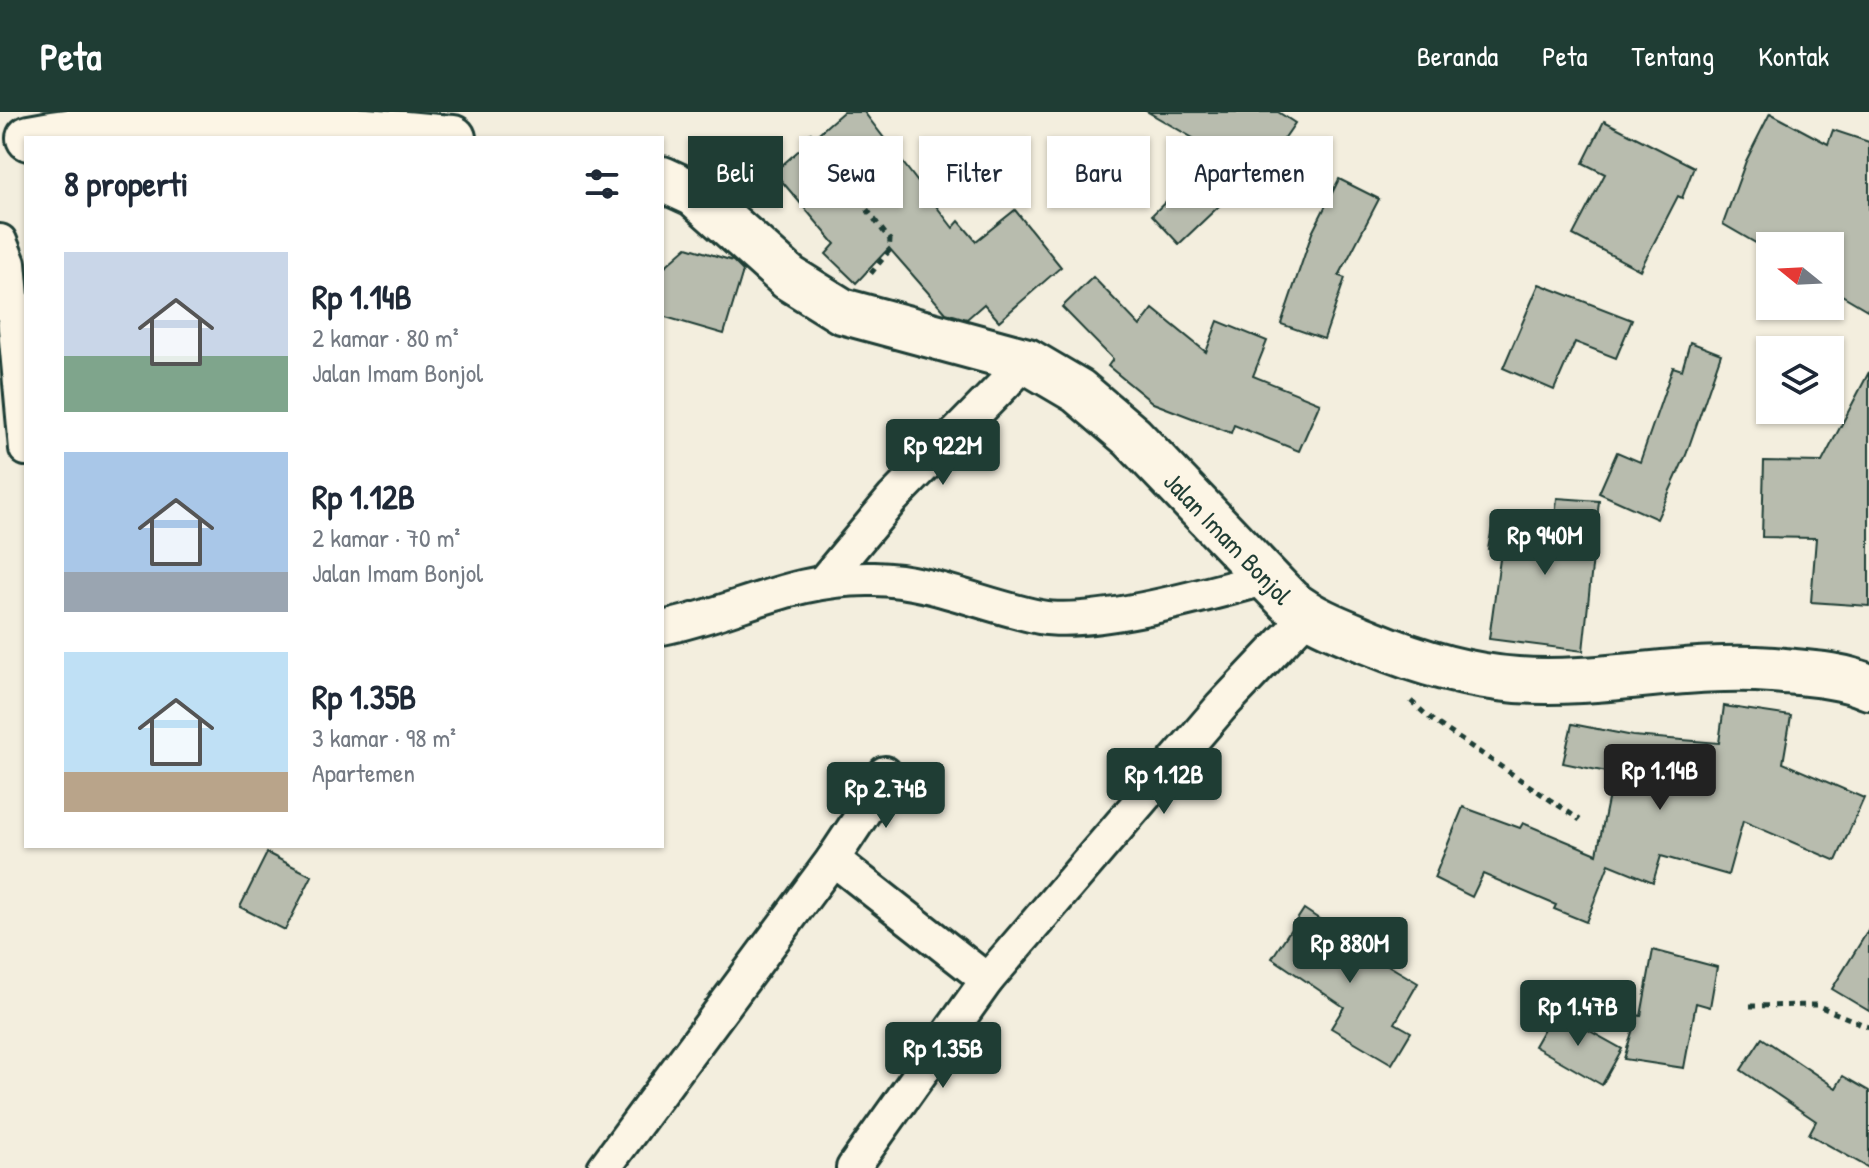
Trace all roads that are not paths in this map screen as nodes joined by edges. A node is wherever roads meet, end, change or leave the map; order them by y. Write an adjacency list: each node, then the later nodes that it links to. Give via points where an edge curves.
1 (441, 129): 2 (main road, via 188,118 93,123)
2 (36, 136)
3 (24, 139): 4 (main road)
4 (0, 149)
5 (664, 180): 7 (main road, Jalan Imam Bonjol, via 695,194 789,278 842,311)
6 (0, 241): 8 (street, via 9,263)
7 (1027, 361): 9 (main road, Jalan Imam Bonjol, via 1078,391 1132,437); 10 (street, via 893,498)
8 (24, 427)
9 (1268, 578): 10 (street, via 1202,596 1068,619 901,582); 11 (main road, Jalan Imam Bonjol)
10 (824, 581): 12 (street)
11 (1307, 616): 13 (main road, Jalan Imam Bonjol, via 1412,660 1519,680 1731,667); 16 (street, via 1221,707)
12 (664, 627)
13 (1866, 676)
14 (885, 773): 15 (street)
15 (833, 859): 16 (street); 17 (street)
16 (987, 980): 18 (street)
17 (604, 1168)
18 (853, 1168)

